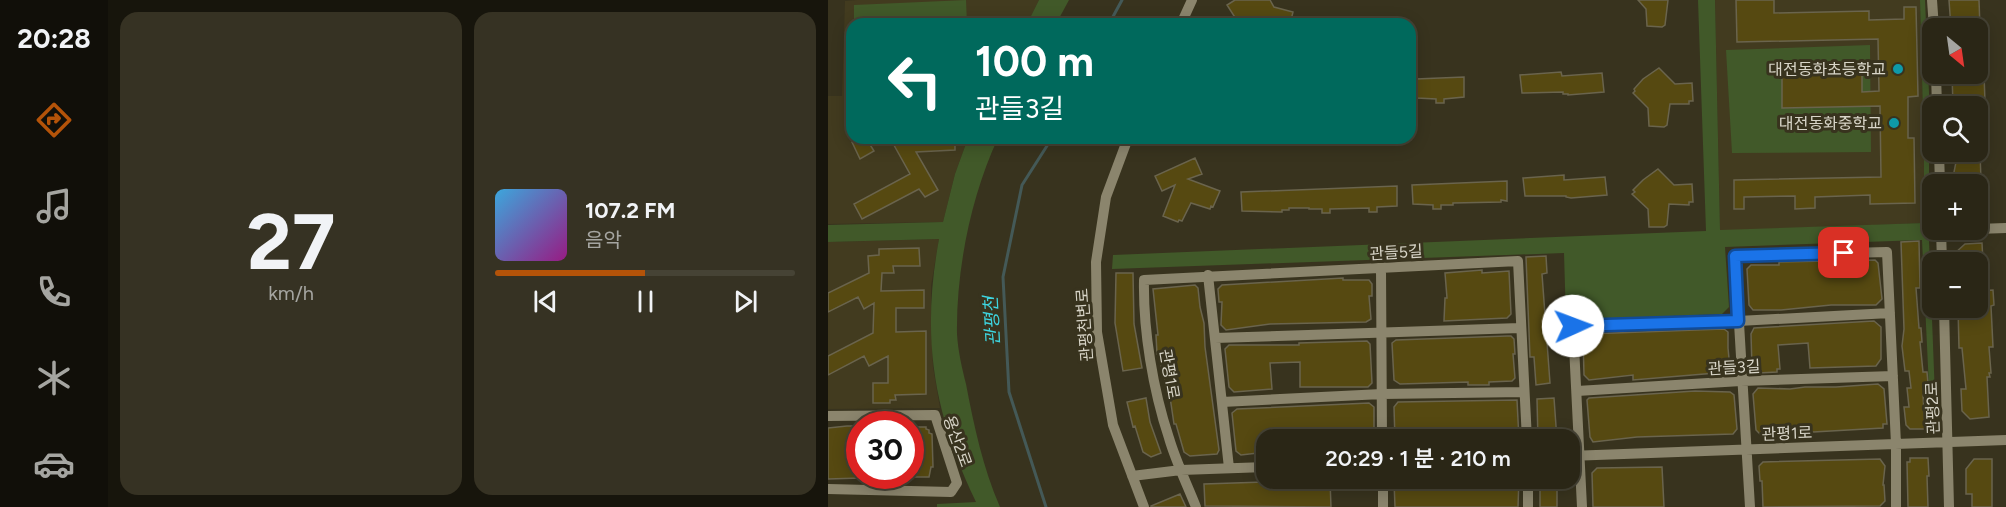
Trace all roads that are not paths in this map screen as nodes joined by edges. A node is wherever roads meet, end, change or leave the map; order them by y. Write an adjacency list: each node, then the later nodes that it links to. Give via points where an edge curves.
1 (1192, 0): 3 (street)
2 (1932, 0): 4 (street)
3 (1183, 18)
4 (1933, 18)
5 (1126, 144): 35 (street, 관평천변로, via 1106,197 1095,293 1098,345 1113,425)
6 (2006, 228): 7 (street)
7 (1988, 229)
8 (1381, 268): 9 (street, 관들5길); 14 (street, 관들5길, via 1518,261); 15 (street)
9 (1208, 275): 10 (street, 관들5길); 16 (street)
10 (1144, 280): 34 (street, 관평1로, via 1160,407)
11 (1890, 313): 13 (street); 13 (street, via 1887,252 1735,256); 17 (street)
12 (1944, 318): 28 (street, 관평2로)
13 (1738, 321): 18 (street); 19 (street, via 1573,326)
14 (1520, 328): 15 (street); 20 (street, 관들5길)
15 (1382, 332): 16 (street); 21 (street)
16 (1215, 338): 22 (street)
17 (1893, 376): 18 (street, 관들3길); 29 (street)
18 (1741, 381): 19 (street, 관들3길); 30 (street)
19 (1577, 391): 26 (street)
20 (1524, 392): 21 (street); 25 (street, 관들5길)
21 (1382, 394): 22 (street); 24 (street)
22 (1222, 402): 33 (street)
23 (828, 416): 36 (street, 용산2로, via 934,415 957,483 951,492)
24 (1382, 429)
25 (1526, 429)
26 (1576, 429)
27 (2006, 440): 28 (street, 관평1로)
28 (1948, 442): 29 (street, 관평1로); 47 (street, 관평2로)
29 (1896, 444): 30 (street, 관평1로); 46 (street)
30 (1746, 449): 31 (street, 관평1로); 45 (street)
31 (1580, 456)
32 (1256, 467): 33 (street)
33 (1229, 468): 34 (street)
34 (1181, 471): 35 (street); 41 (street, 관평1로)
35 (1132, 476): 40 (street, 관평천변로)
36 (828, 489)
37 (1383, 489): 42 (street)
38 (1528, 489): 43 (street)
39 (1580, 489): 44 (street)
40 (1144, 507)
41 (1196, 507)
42 (1383, 507)
43 (1527, 507)
44 (1582, 507)
45 (1750, 507)
46 (1896, 507)
47 (1949, 507)

